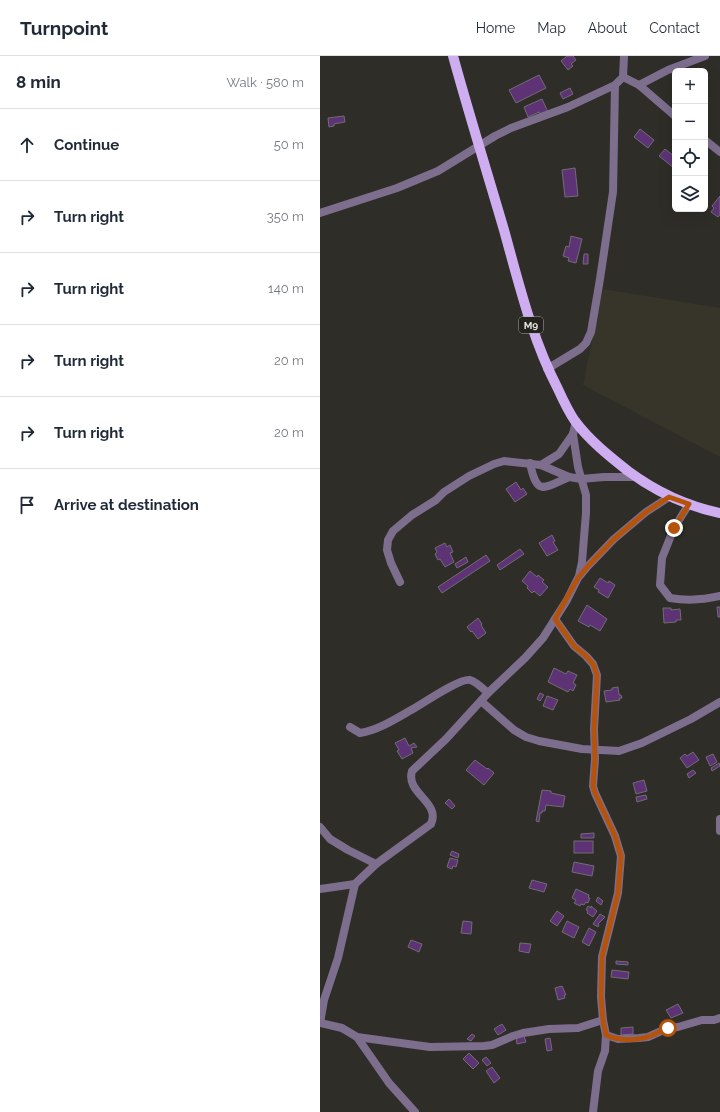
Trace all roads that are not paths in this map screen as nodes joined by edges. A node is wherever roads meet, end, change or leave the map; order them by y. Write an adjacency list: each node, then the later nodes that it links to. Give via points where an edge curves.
1 (453, 56): 9 (main road, M9)
2 (624, 56): 4 (street)
3 (705, 56): 6 (street, via 668,70)
4 (623, 77): 5 (street); 6 (street)
5 (615, 85): 9 (street, via 568,107 511,128); 12 (street, via 613,192 591,332 580,349)
6 (639, 85): 7 (street)
7 (672, 113)
8 (708, 142): 10 (street)
9 (479, 145): 11 (street, via 438,171 397,188); 12 (main road, M9, via 525,305)
10 (720, 152)
11 (320, 213)
12 (547, 369): 13 (main road, M9)
13 (576, 421): 14 (street); 18 (main road, M9, via 613,460)
14 (573, 434): 16 (street, via 559,454); 19 (street)
15 (530, 463): 16 (street); 17 (street, via 534,481 538,486 552,485); 24 (street, via 504,461 469,476 393,531 388,540 387,550)
16 (541, 464): 17 (street)
17 (569, 477): 19 (street)
18 (637, 477): 19 (street); 20 (main road, M9)
19 (581, 479): 23 (street, via 586,495 586,513 582,562)
20 (669, 497): 21 (main road, M9); 23 (street, via 646,512 614,539)
21 (689, 504): 22 (main road, M9); 25 (street, via 674,528 662,558 660,585 670,598 703,600)
22 (720, 513)
23 (578, 578): 26 (street)
24 (400, 582)
25 (720, 596)
26 (555, 619): 27 (street, via 543,638); 31 (street, via 574,646 593,664 597,675)
27 (488, 693): 28 (street); 30 (street, via 474,682 464,681 379,727 360,733)
28 (481, 701): 31 (street, via 514,730 526,737 555,745); 35 (street, via 412,771 411,782 433,814 431,824)
29 (720, 702): 31 (street, via 642,743 619,751)
30 (350, 727)
31 (595, 750): 39 (street, via 593,786 621,856 619,888 602,957)
32 (720, 819): 34 (street)
33 (320, 827): 35 (street, via 330,839 342,847)
34 (720, 831)
35 (376, 864): 36 (street)
36 (355, 884): 37 (street); 40 (street)
37 (320, 889)
38 (720, 1018): 41 (street, via 668,1028 648,1037 618,1039)
39 (603, 1020): 41 (street); 42 (street, via 578,1028 523,1033 484,1046 430,1047)
40 (320, 1023): 42 (street, via 342,1028)
41 (606, 1035): 44 (street)
42 (357, 1037): 43 (street, via 389,1083)
43 (414, 1112)
44 (593, 1112)

